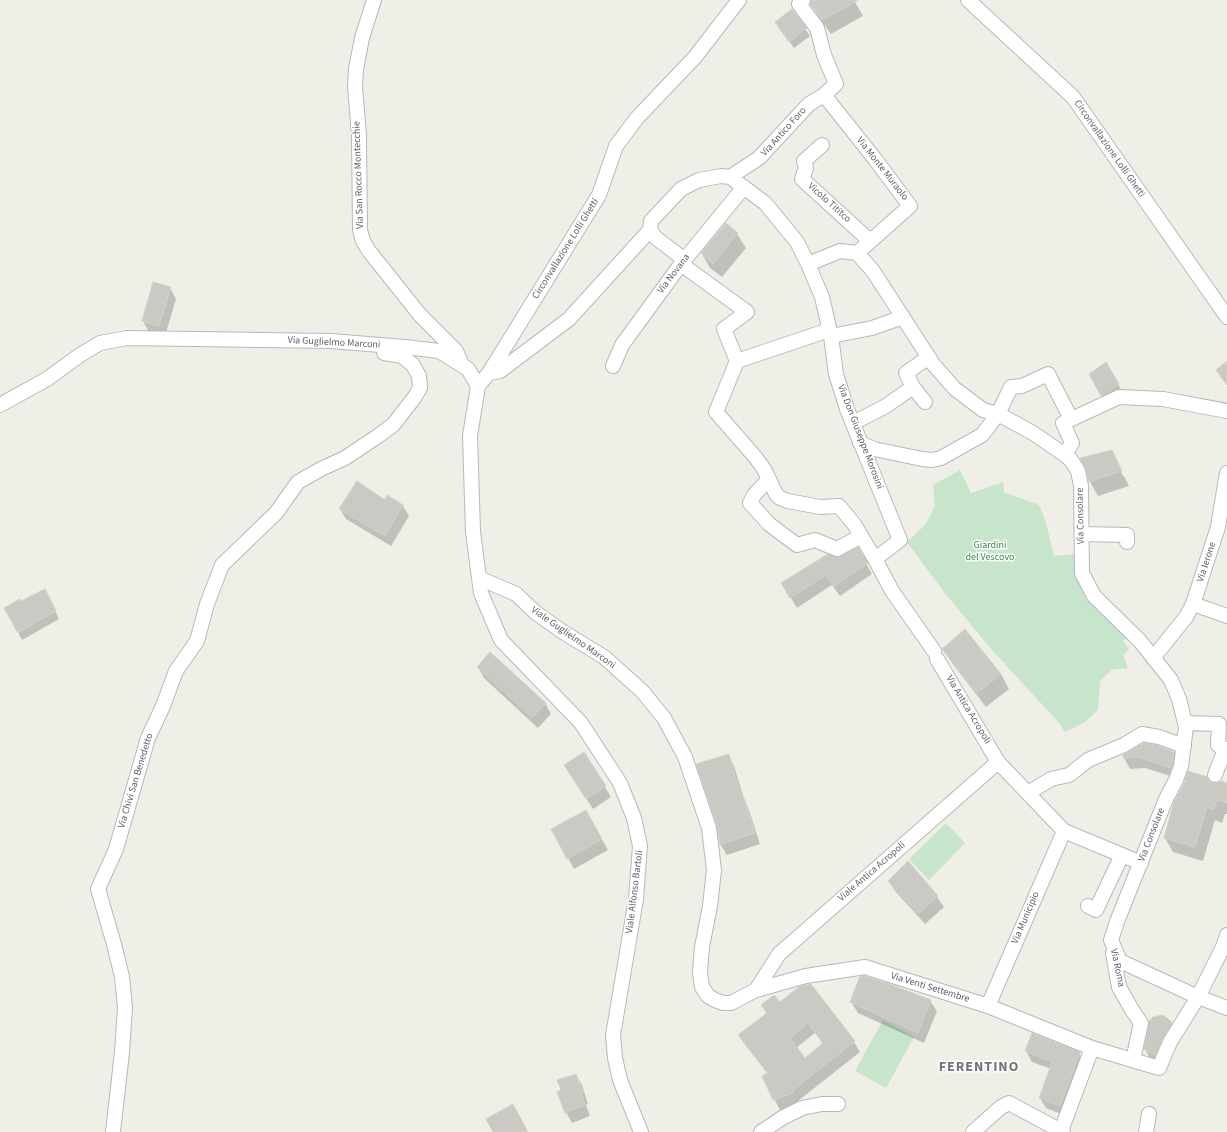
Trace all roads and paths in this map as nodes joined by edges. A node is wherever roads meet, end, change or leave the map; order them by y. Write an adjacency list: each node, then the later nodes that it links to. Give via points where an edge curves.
1 (374, 0): 20 (street, Via San Rocco Montecchie, via 362,38 356,69 360,148 360,230 363,241 420,314 456,351)
2 (740, 0): 22 (street, Circonvallazione Lolli Ghetti, via 695,57 637,118 616,146 599,195)
3 (803, 0): 5 (street, Via Antico Foro, via 799,4 816,28 836,84)
4 (968, 0): 15 (street, Circonvallazione Lolli Ghetti, via 1073,97)
5 (824, 96): 7 (street, Via Antico Foro, via 809,104 759,158); 10 (street, Via Monte Muraolo, via 910,206)
6 (822, 144): 10 (street, Vicolo Tititco, via 804,161 806,168 802,179)
7 (730, 176): 8 (street); 9 (street, via 699,180 681,189 651,221)
8 (744, 187): 12 (street, Via Novana); 13 (street, via 765,203 797,242)
9 (650, 230): 12 (street); 22 (street, via 569,319 500,371)
10 (870, 241): 11 (street, Via Monte Muraolo)
11 (857, 253): 13 (street, via 840,251); 14 (street, Via Consolare, via 873,271)
12 (683, 262): 19 (street, via 746,312 724,329); 21 (street, Via Novana, via 622,345)
13 (808, 264): 16 (street, Via Don Giuseppe Morosini, via 822,297)
14 (903, 317): 16 (street, via 872,328); 18 (street, Via Consolare)
15 (1227, 317)
16 (830, 333): 19 (street); 30 (street, Via Don Giuseppe Morosini, via 836,374)
17 (369, 344): 20 (street, Via Guglielmo Marconi, via 439,351); 26 (street, Via Guglielmo Marconi, via 331,341 127,338 100,343 80,354 47,379); 64 (street, Via Chivi San Benedetto, via 374,350 402,356 419,376 420,388 406,410 388,429 350,455 298,482 276,513 222,565 207,604 197,641 176,671 148,738 116,849 98,889 122,977 125,1008)
18 (929, 357): 24 (street, via 906,373); 28 (street, Via Consolare, via 955,389 983,410)
19 (737, 361): 34 (street, via 716,412 756,458)
20 (462, 365): 23 (street, Via Guglielmo Marconi, via 468,369)
21 (613, 366)
22 (489, 373): 23 (street, Circonvallazione Lolli Ghetti)
23 (478, 386): 39 (street, via 470,436 473,532)
24 (913, 387): 25 (street); 30 (street, via 886,406)
25 (925, 402)
26 (0, 405)
27 (1227, 411): 29 (street, via 1163,399 1119,397)
28 (998, 414): 29 (street, via 1011,387 1022,386 1048,374); 31 (street, via 982,435 941,458 932,460 874,449); 32 (street, Via Consolare, via 1033,432)
29 (1071, 419): 32 (street, via 1063,423 1072,443)
30 (853, 423): 31 (street, Via Don Giuseppe Morosini)
31 (860, 443): 38 (street, Via Don Giuseppe Morosini, via 900,540)
32 (1066, 455): 35 (street, Via Consolare, via 1078,471 1081,486)
33 (1227, 473): 40 (street, Via Ierone, via 1218,527)
34 (769, 479): 36 (street, Via Antica Acropoli, via 780,498 820,507 838,506); 36 (street, via 750,503 769,524 797,545 815,540 837,549)
35 (1082, 534): 37 (street, via 1127,535); 42 (street, Via Consolare, via 1082,573 1094,596 1140,641)
36 (861, 536): 38 (street, Via Antica Acropoli)
37 (1127, 542)
38 (875, 559): 45 (street, Via Antica Acropoli, via 892,591 936,655)
39 (479, 578): 54 (street, Viale Guglielmo Marconi, via 516,594 562,632 604,657 642,691 664,718 685,757 709,828 714,870 702,947); 65 (street, Viale Alfonso Bartoli, via 481,593 501,640 582,723 620,783 634,818 640,846 636,899 614,1035 615,1058 620,1080)
40 (1193, 604): 41 (street); 42 (street, Via Ierone, via 1186,617)
41 (1227, 616)
42 (1153, 658): 43 (street, Via Consolare, via 1171,680)
43 (1185, 723): 44 (street, Via Consolare); 46 (street, via 1219,724 1218,745 1225,748)
44 (1184, 746): 47 (street, via 1142,734 1124,745 1088,760 1069,775 1051,779); 50 (street, Via Consolare, via 1176,780)
45 (998, 762): 47 (street, Via Antica Acropoli); 55 (street, Viale Antica Acropoli, via 779,954)
46 (1215, 775)
47 (1028, 793): 48 (street, Via Antica Acropoli)
48 (1064, 831): 49 (street); 57 (street, Via Municipio)
49 (1122, 855): 50 (street); 51 (street, via 1096,910)
50 (1141, 863): 53 (street, Via Consolare)
51 (1088, 906)
52 (1227, 935): 56 (street)
53 (1111, 940): 56 (street, via 1120,961); 60 (street, Via Roma, via 1119,987 1141,1023)
54 (702, 987): 55 (street, Via Venti Settembre, via 708,996 723,1003 731,1003)
55 (756, 990): 57 (street, Via Venti Settembre, via 806,976 865,967)
56 (1198, 997): 58 (street); 60 (street, Via Venti Settembre, via 1170,1042 1159,1068)
57 (988, 1006): 59 (street, Via Venti Settembre)
58 (1227, 1008)
59 (1092, 1048): 60 (street, Via Venti Settembre); 63 (street)
60 (1133, 1060)
61 (838, 1104): 66 (street, via 802,1108)
62 (1149, 1114): 68 (street)
63 (1062, 1131): 67 (street, via 1009,1103)
64 (113, 1132)
65 (641, 1132)
66 (762, 1132)
67 (973, 1132)
68 (1146, 1132)

